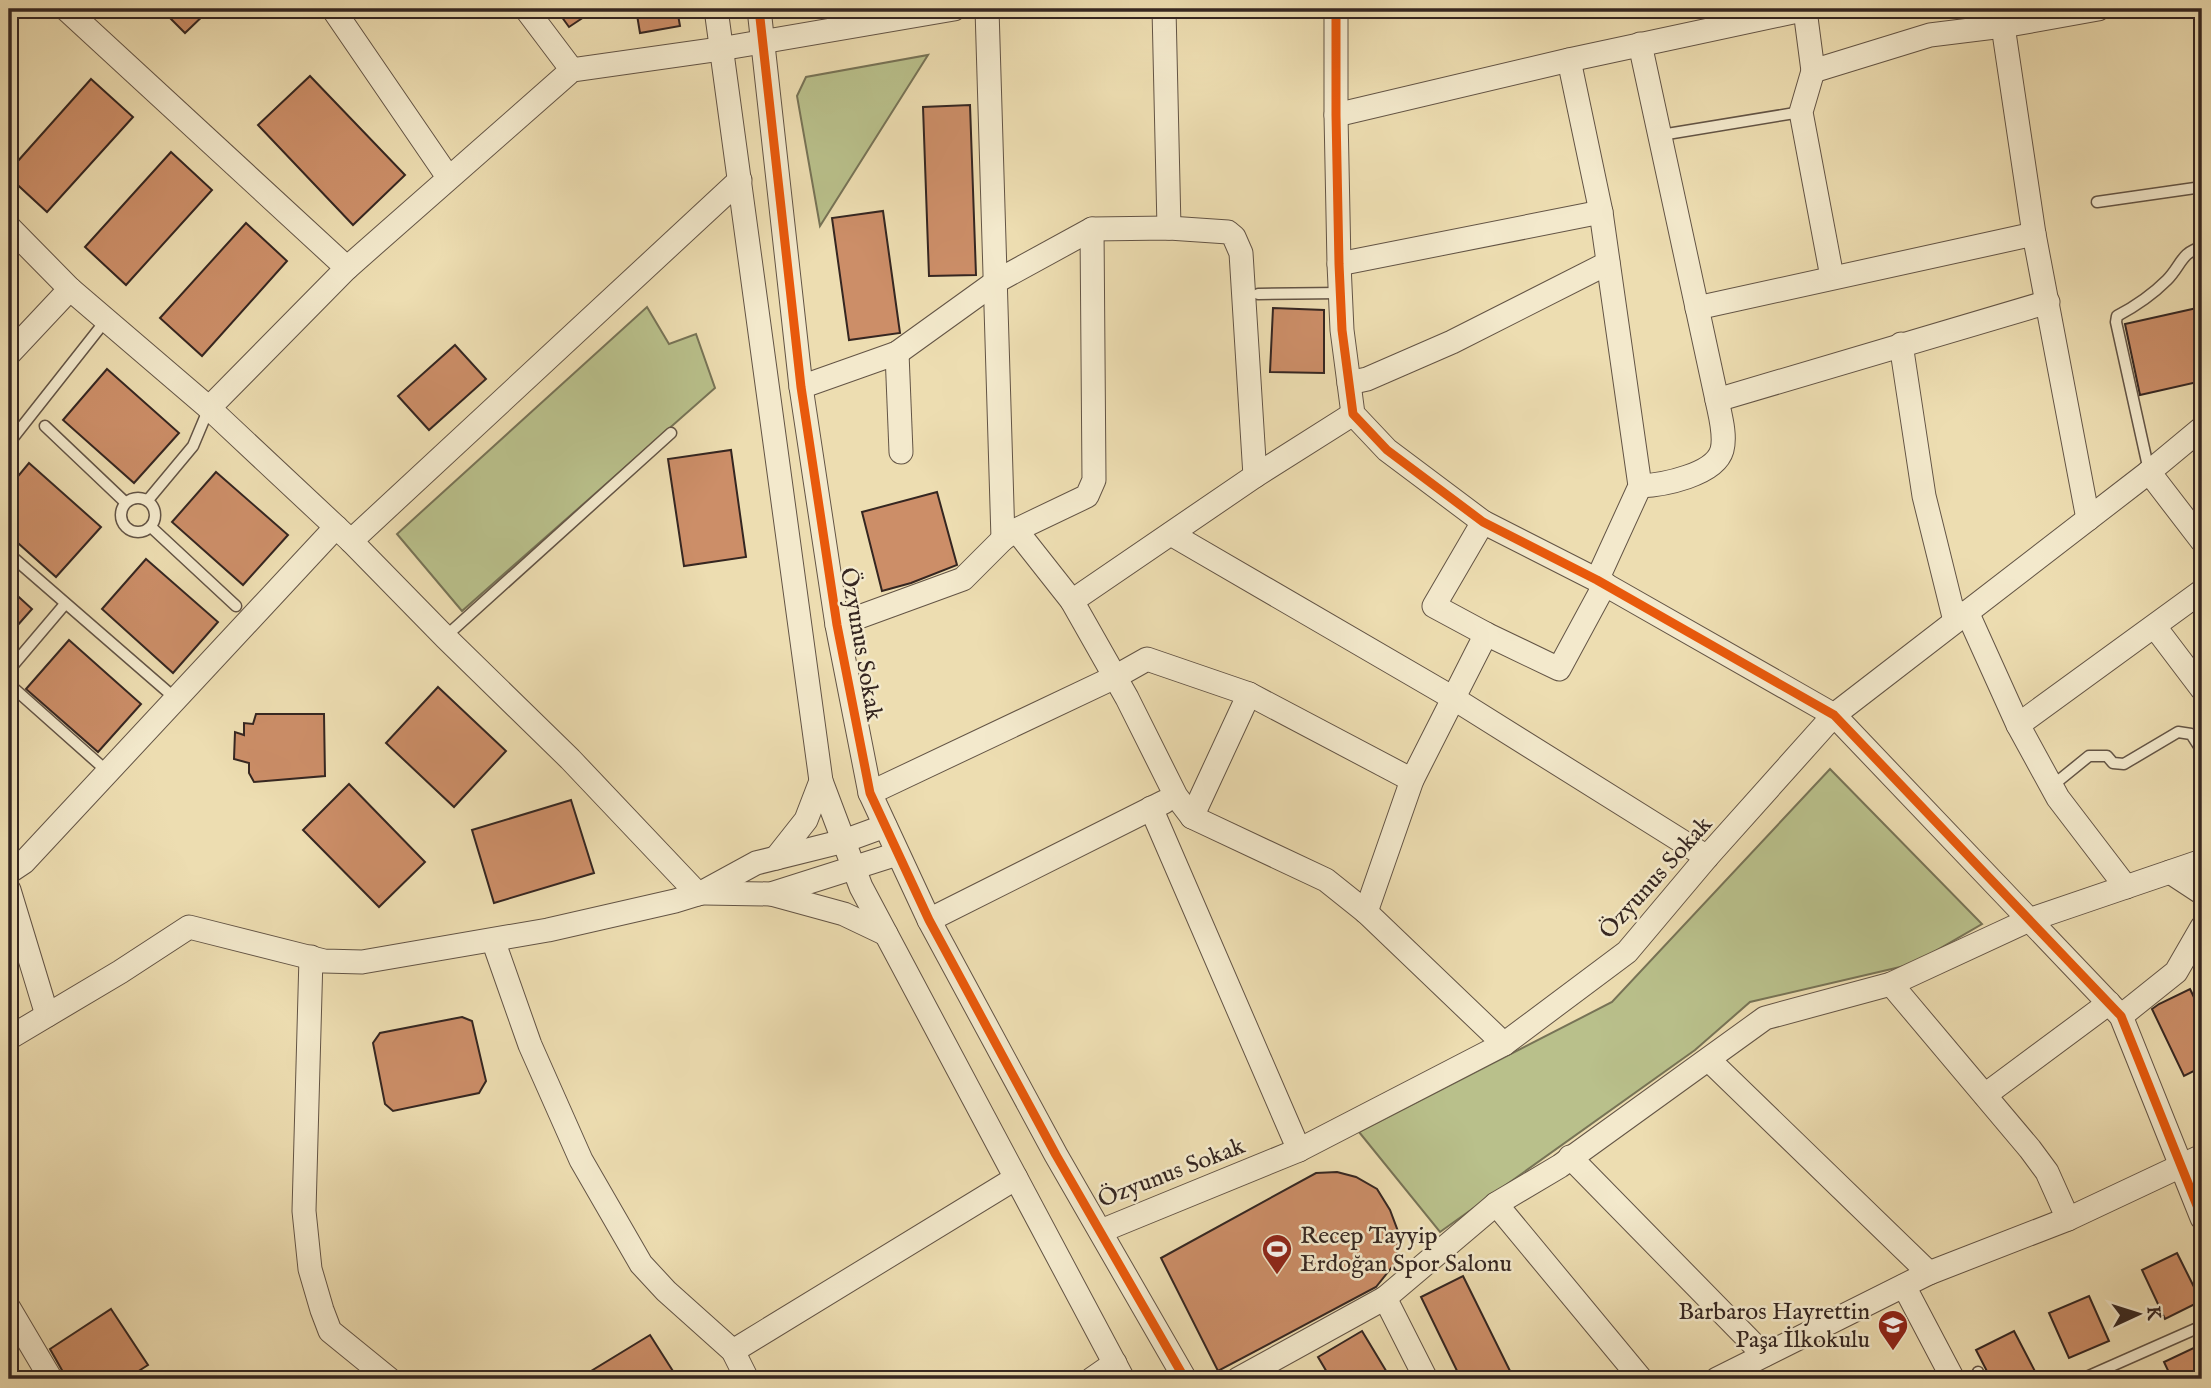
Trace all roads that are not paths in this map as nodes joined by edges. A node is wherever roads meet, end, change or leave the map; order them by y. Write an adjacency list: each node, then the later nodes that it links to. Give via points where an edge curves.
1 (66, 9): 34 (street)
2 (333, 9): 22 (street)
3 (526, 9): 17 (street)
4 (716, 9): 15 (street)
5 (760, 9): 13 (street, Özyunus Sokak)
6 (954, 9): 13 (street)
7 (987, 9): 36 (street)
8 (1164, 9): 28 (street)
9 (1336, 9): 20 (street)
10 (1806, 9): 14 (street); 18 (street)
11 (2098, 9): 12 (street)
12 (2003, 26): 18 (street, via 1930,36); 30 (street)
13 (764, 42): 15 (street); 47 (street, Özyunus Sokak)
14 (1640, 44): 16 (street); 21 (street)
15 (720, 48): 17 (street); 23 (street)
16 (1569, 60): 20 (street); 26 (street)
17 (572, 70): 22 (street)
18 (1813, 71): 19 (street)
19 (1801, 112): 21 (lane); 35 (street)
20 (1336, 115): 33 (street)
21 (1661, 135): 41 (street)
22 (448, 177): 34 (street)
23 (740, 180): 64 (street); 91 (street)
24 (2202, 187): 25 (lane)
25 (2097, 202)
26 (1601, 212): 32 (street); 33 (street)
27 (9, 227): 37 (street)
28 (1169, 228): 29 (street); 57 (street, via 1228,232 1241,253)
29 (1092, 229): 36 (street); 65 (street, via 1094,480 1087,496)
30 (2034, 234): 35 (street); 40 (street)
31 (2202, 247): 56 (lane, via 2190,250 2169,278 2116,322)
32 (1608, 263): 46 (street, via 1452,342); 58 (street)
33 (1339, 264): 38 (street)
34 (347, 268): 49 (street)
35 (1832, 277): 41 (street)
36 (997, 281): 44 (street); 65 (street)
37 (70, 289): 42 (street); 45 (street)
38 (1340, 293): 39 (lane); 46 (street)
39 (1258, 295)
40 (2048, 302): 43 (street); 61 (street)
41 (1697, 308): 48 (street)
42 (106, 320): 49 (street); 54 (lane)
43 (1901, 344): 48 (street); 74 (street, via 1924,496)
44 (897, 353): 47 (street); 55 (street)
45 (9, 354)
46 (1349, 383): 50 (street)
47 (801, 387): 75 (street, Özyunus Sokak)
48 (1717, 400): 58 (street, via 1723,448 1710,468 1655,486)
49 (209, 408): 59 (lane, via 193,446); 64 (street)
50 (1353, 414): 57 (street); 62 (street, via 1387,450)
51 (45, 426): 60 (lane)
52 (2201, 430): 56 (street, Özyunus Sokak)
53 (671, 433): 78 (lane)
54 (9, 443)
55 (901, 452)
56 (2149, 471): 61 (street, Özyunus Sokak); 67 (street)
57 (1255, 476): 66 (street)
58 (1640, 486): 69 (street)
59 (148, 500): 60 (lane, via 136,497); 63 (lane, via 156,516)
60 (125, 502): 63 (lane, via 121,513 124,525 134,532)
61 (2088, 519): 74 (street, Özyunus Sokak)
62 (1483, 522): 69 (street); 77 (street, via 1434,606)
63 (151, 527): 73 (lane)
64 (343, 534): 78 (street); 85 (street)
65 (1010, 534): 71 (street); 75 (street, via 963,579)
66 (1171, 534): 71 (street); 84 (street)
67 (2202, 541)
68 (9, 554): 72 (lane)
69 (1601, 582): 77 (street, via 1559,669); 86 (street)
70 (2202, 591): 76 (street)
71 (1072, 601): 80 (street)
72 (65, 604): 79 (lane); 85 (lane)
73 (236, 606)
74 (1961, 617): 86 (street, Özyunus Sokak); 87 (street)
75 (837, 625): 93 (street, Özyunus Sokak)
76 (2155, 627): 82 (street); 87 (street)
77 (1486, 634): 84 (street)
78 (445, 637): 108 (street)
79 (9, 670)
80 (1115, 677): 83 (street, via 1147,659); 93 (street); 94 (street)
81 (9, 684): 89 (lane)
82 (2202, 689)
83 (1249, 694): 90 (street); 96 (street)
84 (1453, 698): 90 (street); 100 (street)
85 (176, 699): 104 (street, via 24,862)
86 (1834, 715): 100 (street, Özyunus Sokak); 113 (street)
87 (2018, 725): 92 (street)
88 (2202, 751): 92 (lane, via 2191,734 2178,732 2124,764 2113,763 2107,756 2089,756)
89 (99, 764)
90 (1412, 780): 111 (street)
91 (821, 781): 98 (street); 101 (street, via 806,820)
92 (2052, 786): 106 (street)
93 (870, 793): 97 (street, Özyunus Sokak)
94 (1176, 796): 95 (street); 96 (street)
95 (1152, 808): 112 (street); 125 (street)
96 (1192, 817): 111 (street, via 1326,880)
97 (885, 826): 98 (street); 99 (street, Özyunus Sokak)
98 (844, 841): 101 (street); 103 (street)
99 (897, 854): 103 (street); 112 (street, Özyunus Sokak)
100 (1707, 857): 122 (street, Özyunus Sokak, via 1627,952)
101 (776, 858): 108 (street, via 756,863)
102 (2202, 861): 105 (street)
103 (854, 868): 110 (street); 115 (street)
104 (9, 872)
105 (2170, 872): 106 (street); 109 (street)
106 (2126, 887): 113 (street)
107 (9, 890): 120 (street)
108 (699, 893): 110 (street); 116 (street)
109 (2202, 893)
110 (771, 894): 115 (street, via 844,914)
111 (1366, 912): 122 (street)
112 (929, 920): 133 (street, Özyunus Sokak)
113 (2029, 920): 118 (street); 119 (street)
114 (2202, 927): 119 (street, via 2176,972)
115 (886, 934): 129 (street)
116 (493, 940): 117 (street, via 362,962); 139 (street, via 530,1045 581,1160 641,1264)
117 (310, 957): 120 (street, via 189,927); 143 (street, via 304,1211 310,1269 330,1331)
118 (1891, 984): 123 (street, via 1765,1018); 124 (street)
119 (2115, 1009): 124 (street); 128 (street)
120 (47, 1015): 121 (street)
121 (9, 1038)
122 (1504, 1044): 125 (street, Özyunus Sokak)
123 (1709, 1060): 127 (street); 134 (street)
124 (1985, 1095): 132 (street, via 2047,1172)
125 (1299, 1150): 133 (street, Özyunus Sokak)
126 (2202, 1156): 128 (street)
127 (1570, 1157): 130 (street); 140 (street)
128 (2181, 1168): 131 (street); 132 (street)
129 (1016, 1178): 139 (street); 141 (street)
130 (1496, 1204): 136 (street); 149 (street)
131 (2202, 1218)
132 (2068, 1219): 134 (street)
133 (1101, 1231): 146 (street)
134 (1928, 1273): 135 (street)
135 (1904, 1286): 140 (street); 151 (street)
136 (1385, 1298): 147 (street); 148 (street)
137 (9, 1308): 142 (street)
138 (2202, 1326): 152 (lane)
139 (733, 1351): 144 (street)
140 (1764, 1355): 150 (street)
141 (1119, 1371): 145 (street)
142 (51, 1379)
143 (388, 1379)
144 (747, 1379)
145 (1092, 1379)
146 (1185, 1379)
147 (1238, 1379)
148 (1426, 1379)
149 (1641, 1379)
150 (1717, 1379)
151 (1954, 1379)
152 (2082, 1379)

